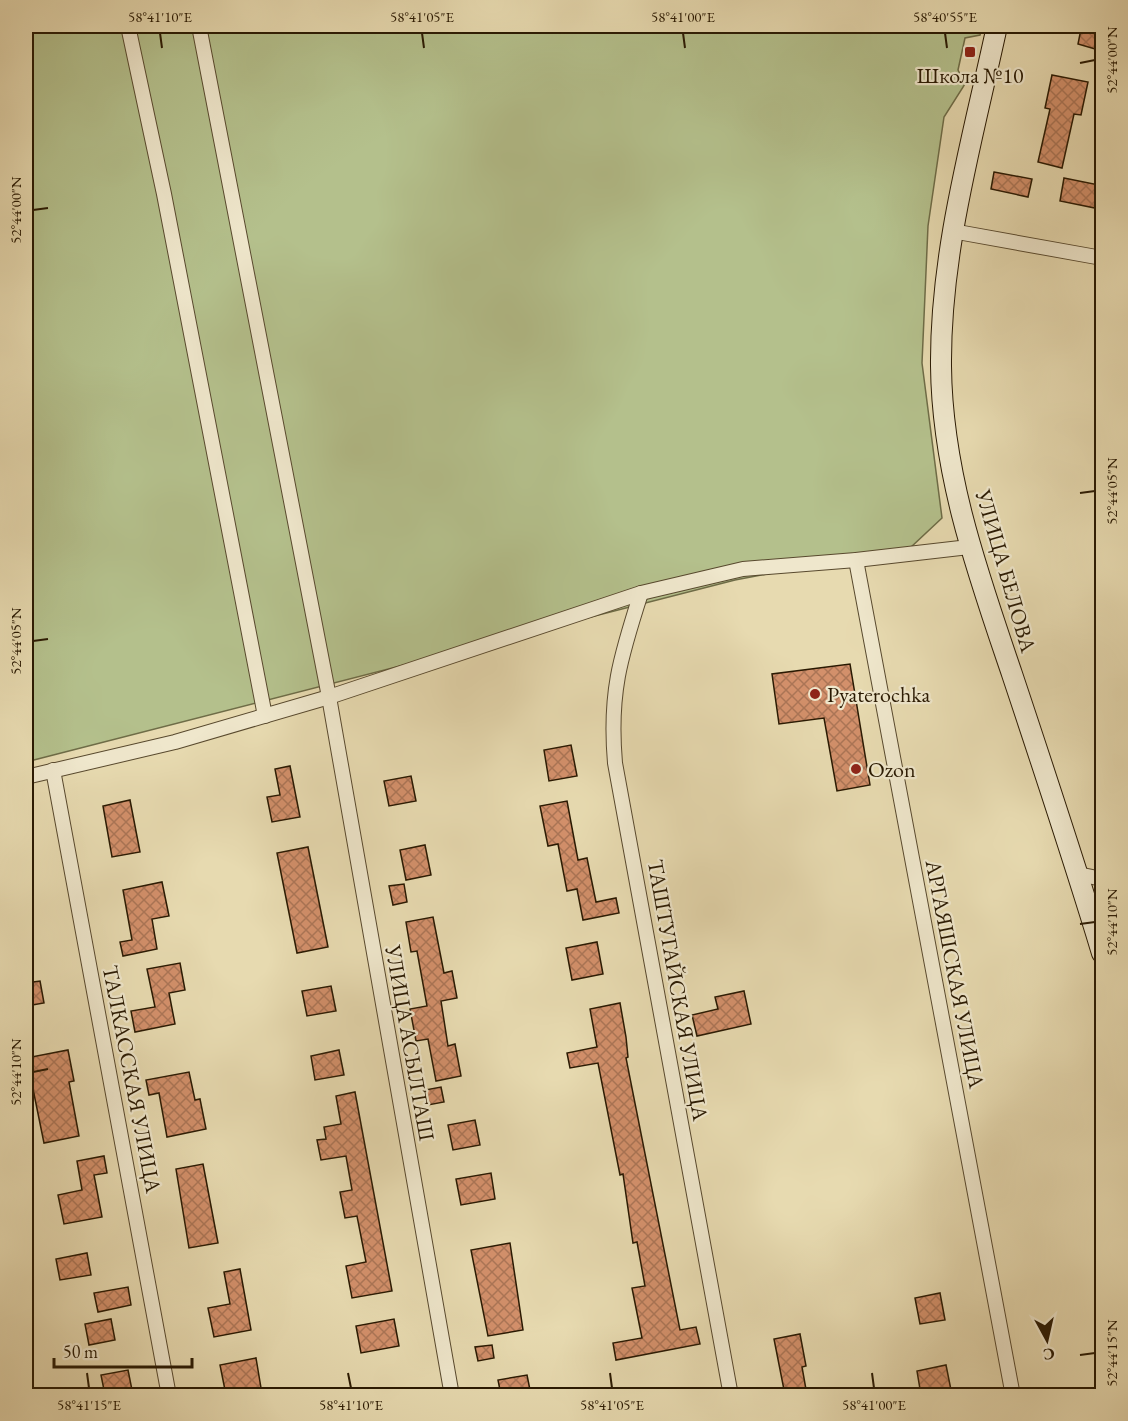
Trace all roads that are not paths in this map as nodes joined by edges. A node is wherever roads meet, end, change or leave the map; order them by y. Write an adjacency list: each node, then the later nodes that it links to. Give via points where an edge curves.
1 (128, 26): 10 (street)
2 (199, 26): 9 (street, УЛИЦА АСЫЛТАШ)
3 (997, 26): 4 (main road, УЛИЦА БЕЛОВА)
4 (952, 231): 5 (street); 6 (main road, УЛИЦА БЕЛОВА, via 943,301 941,368 947,440)
5 (1102, 258)
6 (969, 548): 7 (street); 13 (main road, УЛИЦА БЕЛОВА)
7 (855, 560): 8 (street, via 743,569); 19 (street, АРГАЯШСКАЯ УЛИЦА)
8 (641, 593): 9 (street); 18 (street, ТАШТУГАЙСКАЯ УЛИЦА, via 613,694 615,764)
9 (329, 697): 10 (street); 17 (street, УЛИЦА АСЫЛТАШ)
10 (265, 716): 11 (street)
11 (53, 770): 12 (street); 16 (street, ТАЛКАССКАЯ УЛИЦА)
12 (26, 777)
13 (1078, 874): 14 (street); 15 (main road, УЛИЦА БЕЛОВА)
14 (1102, 879)
15 (1102, 953)
16 (169, 1395)
17 (452, 1395)
18 (732, 1395)
19 (1013, 1395)

